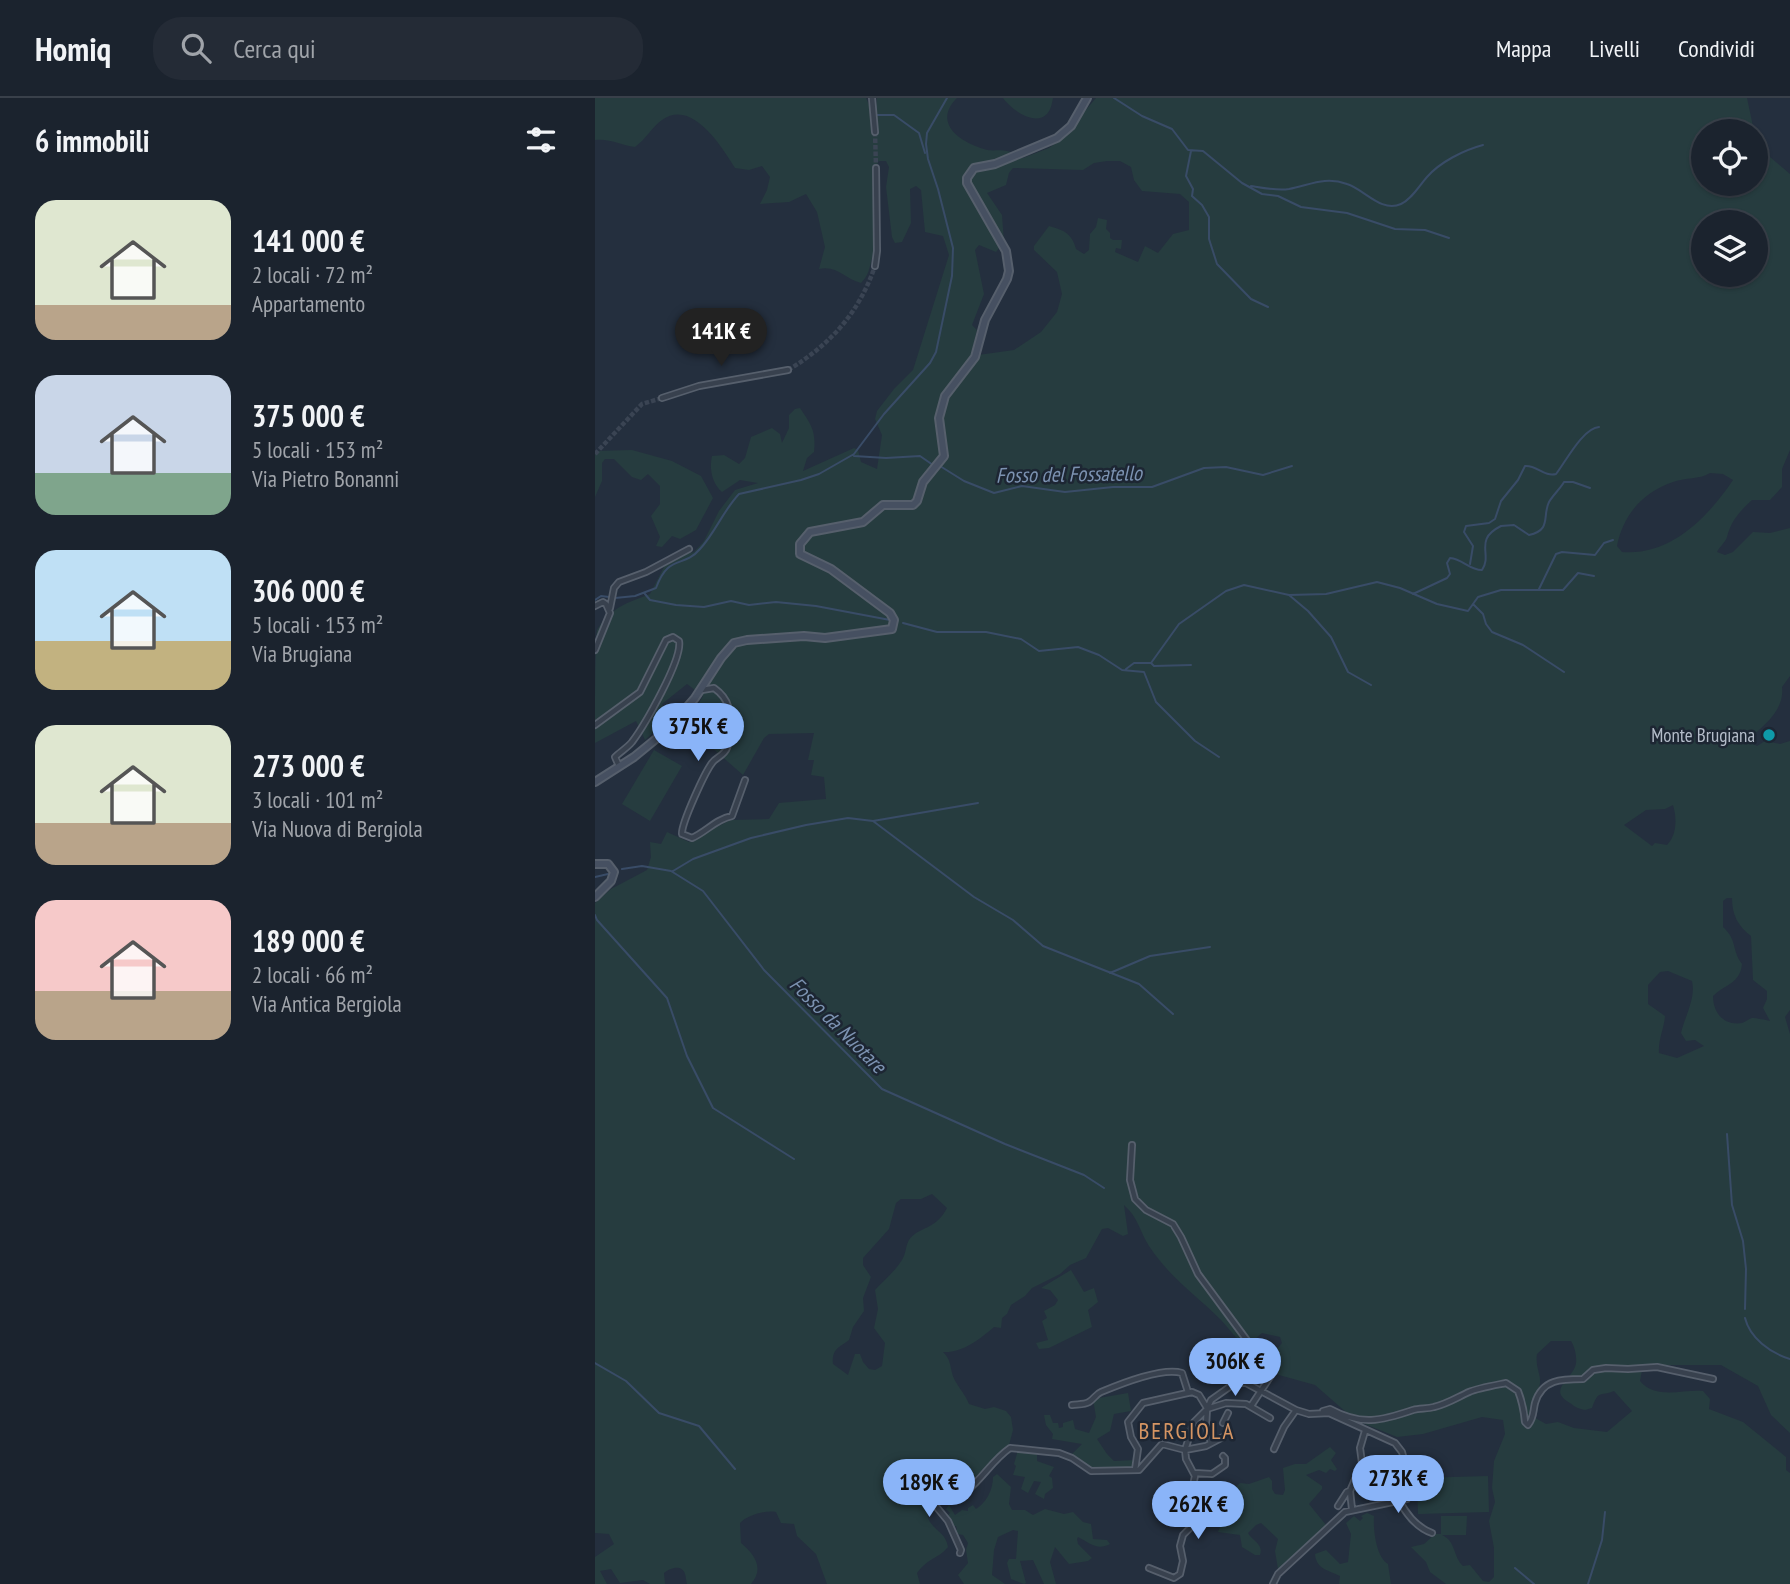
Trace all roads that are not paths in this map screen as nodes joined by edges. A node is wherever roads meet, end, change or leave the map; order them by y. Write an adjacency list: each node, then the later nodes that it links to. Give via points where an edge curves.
1 (872, 98): 3 (street)
2 (1087, 98): 12 (street, via 1071,126 1057,138 974,168 967,178 1006,251 1009,271 985,320 975,357 945,396 939,418 944,456 923,482 917,501 907,506 883,505 863,522 810,532 800,544 800,554 831,569 890,613 892,629 734,643)
3 (874, 132)
4 (876, 168): 5 (street)
5 (875, 267)
6 (788, 370): 7 (street, via 699,386)
7 (662, 398)
8 (689, 549): 10 (street, via 619,582)
9 (596, 605): 10 (street)
10 (610, 608): 11 (street)
11 (595, 650)
12 (701, 690): 14 (street, via 667,730); 15 (street, via 713,688 728,700 729,743 712,762 682,834 692,838 732,816)
13 (595, 726): 14 (street, via 640,692 666,640 679,641 680,650 667,681 631,743 615,757)
14 (619, 766): 16 (street)
15 (745, 780)
16 (595, 782)
17 (595, 864): 18 (street, via 608,864 614,872)
18 (595, 897)
19 (1132, 1145): 21 (street, via 1130,1180 1135,1199 1173,1224 1198,1274 1274,1371)
20 (1713, 1379): 27 (street, via 1657,1367 1593,1370 1583,1379 1564,1378 1546,1386 1528,1424 1518,1391 1506,1382 1400,1416 1364,1421 1330,1409)
21 (1262, 1391): 24 (street); 25 (street, via 1246,1382 1235,1383 1215,1396); 26 (street)
22 (1188, 1392): 23 (street, via 1182,1373 1174,1371 1131,1380 1101,1392 1087,1404); 25 (street, via 1199,1395); 37 (street, via 1143,1403 1129,1419 1138,1449)
23 (1072, 1405)
24 (1251, 1406): 25 (street, via 1226,1403); 29 (street)
25 (1207, 1409): 33 (street); 35 (street, via 1194,1422)
26 (1296, 1410): 27 (street); 34 (street)
27 (1322, 1412): 31 (street)
28 (1228, 1413): 30 (street)
29 (1270, 1418)
30 (1223, 1423)
31 (1365, 1431): 39 (street, via 1362,1463); 40 (street, via 1395,1443 1402,1452 1412,1488)
32 (1223, 1437): 33 (street)
33 (1209, 1444): 35 (street)
34 (1274, 1449)
35 (1185, 1450): 37 (street, via 1160,1445); 38 (street)
36 (1223, 1456): 38 (street, via 1225,1465 1212,1474)
37 (1135, 1470): 46 (street, via 1091,1471 1064,1454 1006,1451 969,1490 940,1499 934,1506 948,1521)
38 (1193, 1473): 43 (street)
39 (1350, 1491): 41 (street); 42 (street)
40 (1400, 1502): 42 (street); 45 (street, via 1406,1513)
41 (1338, 1506)
42 (1352, 1509): 48 (street, via 1277,1574)
43 (1190, 1518): 44 (street); 47 (street, via 1189,1532 1180,1546 1183,1561 1178,1577)
44 (1209, 1522)
45 (1432, 1533)
46 (960, 1553)
47 (1149, 1568)
48 (1273, 1584)

